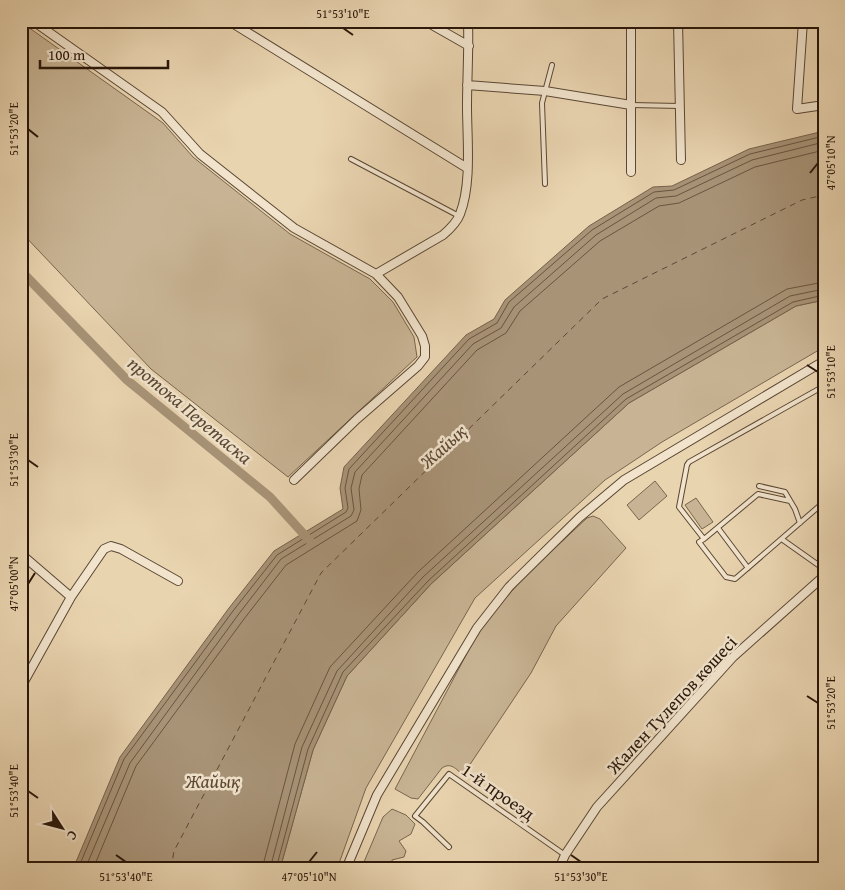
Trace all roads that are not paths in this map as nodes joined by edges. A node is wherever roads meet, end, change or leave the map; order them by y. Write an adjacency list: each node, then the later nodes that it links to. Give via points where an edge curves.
1 (33, 21): 21 (street, via 162,112 200,154 294,228)
2 (229, 21): 17 (street)
3 (425, 21): 8 (street)
4 (468, 21): 8 (street)
5 (631, 21): 12 (street)
6 (678, 21): 14 (street)
7 (803, 21): 13 (street, via 797,109)
8 (469, 46): 10 (street)
9 (552, 65): 11 (lane)
10 (467, 85): 11 (street); 17 (street)
11 (545, 91): 12 (street); 19 (lane, via 542,103)
12 (631, 105): 14 (lane); 18 (street)
13 (824, 105)
14 (680, 106): 16 (street)
15 (351, 159): 20 (lane)
16 (681, 160)
17 (467, 168): 20 (street)
18 (631, 172)
19 (544, 184)
20 (460, 216): 21 (street, via 443,235)
21 (376, 274): 24 (street, via 398,297 422,336 425,357)
22 (824, 361): 41 (street, via 624,480 580,517 509,587 477,628 377,795)
23 (824, 386): 30 (lane, via 689,462 679,507)
24 (294, 480)
25 (758, 486): 26 (lane, via 785,492)
26 (790, 501): 28 (lane); 29 (lane, via 758,494)
27 (824, 502): 28 (lane)
28 (800, 523): 31 (lane)
29 (718, 528): 30 (lane); 33 (lane)
30 (704, 539): 33 (lane, via 699,542 726,578 735,579)
31 (783, 540): 33 (lane); 34 (lane)
32 (21, 554): 37 (street)
33 (748, 568)
34 (824, 569)
35 (824, 576): 40 (street, Жален Тулепов көшесі, via 733,657 597,808)
36 (178, 581): 37 (street, via 111,546 104,549)
37 (71, 597): 38 (street)
38 (22, 683)
39 (449, 847): 40 (lane, 1-й проезд, via 415,816 449,774)
40 (565, 855): 42 (street, Жален Тулепов көшесі)
41 (346, 869)
42 (559, 869)

